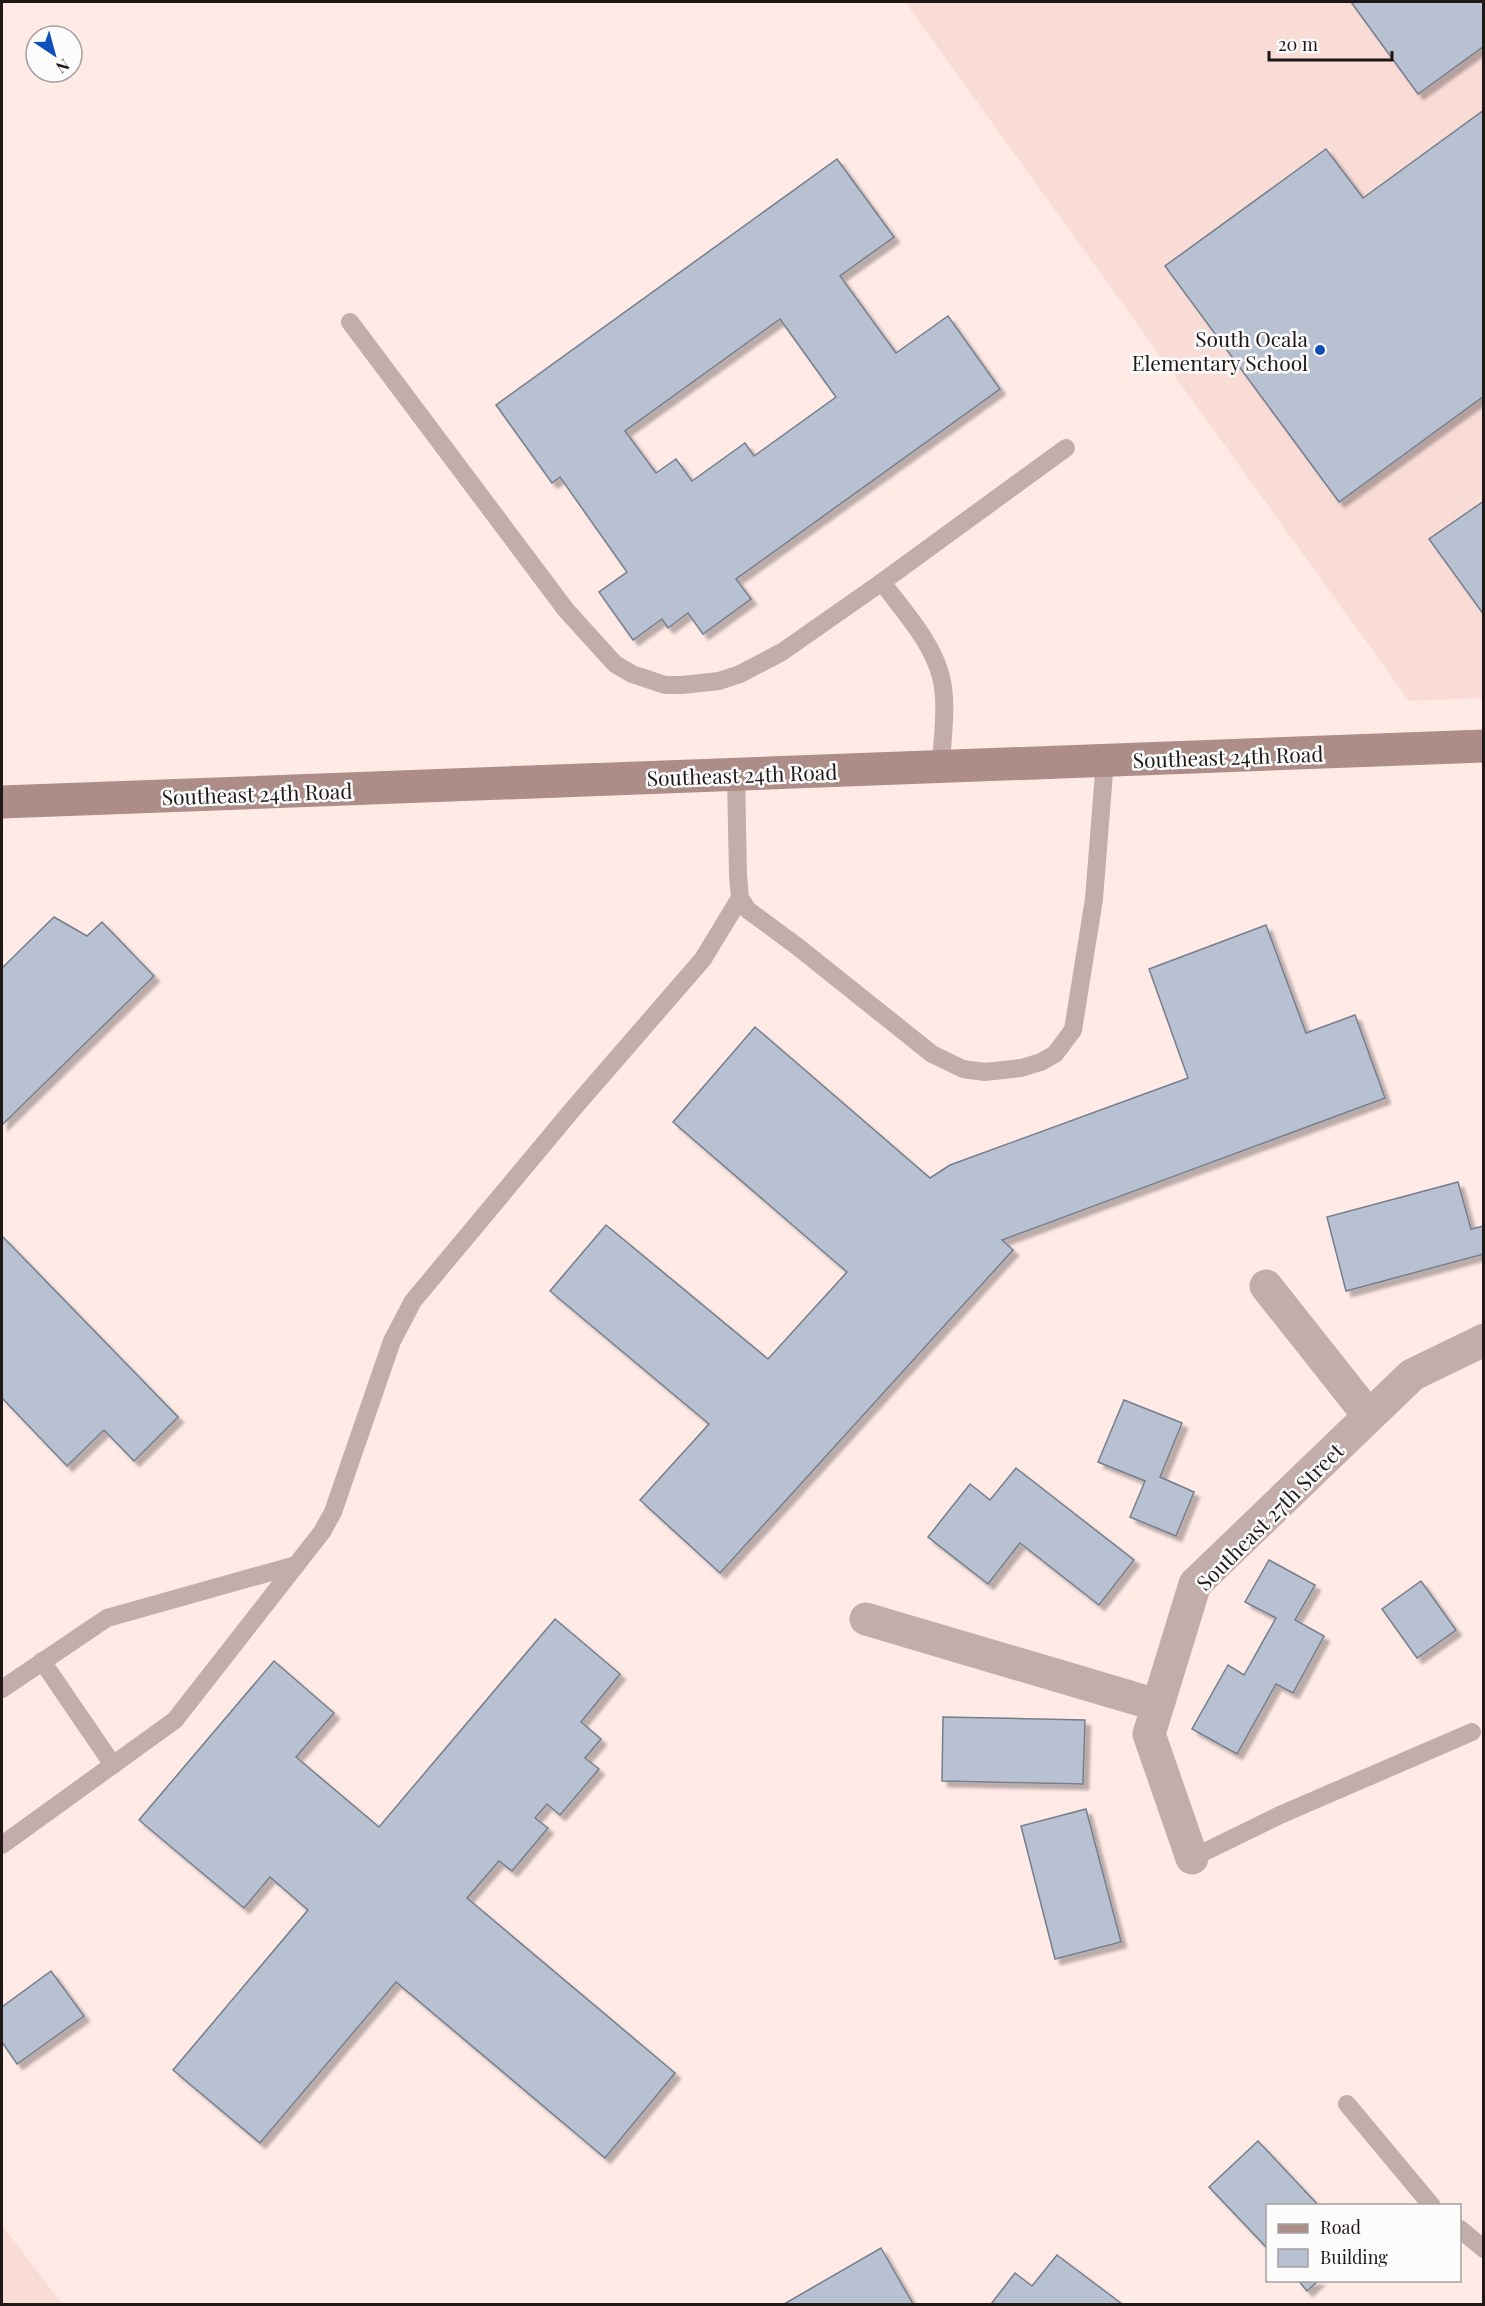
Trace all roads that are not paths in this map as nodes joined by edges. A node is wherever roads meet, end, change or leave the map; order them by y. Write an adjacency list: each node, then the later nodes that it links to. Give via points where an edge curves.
1 (350, 322): 3 (lane, via 566,610 615,664 632,674 665,685 682,685 740,674 782,652)
2 (1066, 448): 3 (lane)
3 (882, 582): 6 (lane, via 926,641 937,663 943,698)
4 (1484, 746): 5 (street, Southeast 24th Road)
5 (1104, 760): 6 (street, Southeast 24th Road); 9 (lane, via 1094,899 1077,1012 1065,1042 1041,1062 985,1072 963,1069 932,1054 759,919)
6 (941, 766): 7 (street, Southeast 24th Road)
7 (736, 774): 8 (street, Southeast 24th Road); 9 (lane)
8 (2, 802)
9 (740, 898): 13 (lane, via 690,975 550,1135 413,1301 392,1341 333,1512)
10 (1266, 1286): 12 (street)
11 (1484, 1340): 12 (street, Southeast 27th Street, via 1412,1375)
12 (1369, 1416): 17 (street, Southeast 27th Street, via 1195,1584)
13 (296, 1565): 15 (lane, via 107,1618); 19 (lane, via 175,1720)
14 (867, 1619): 17 (street)
15 (42, 1661): 16 (lane); 19 (lane)
16 (2, 1689)
17 (1157, 1705): 21 (street, Southeast 27th Street, via 1149,1734)
18 (1472, 1732): 21 (lane, via 1280,1815)
19 (113, 1765): 20 (lane)
20 (2, 1845)
21 (1192, 1858)
22 (1347, 2104): 23 (lane)
23 (1431, 2204)
24 (1461, 2230): 25 (lane)
25 (1484, 2249)

